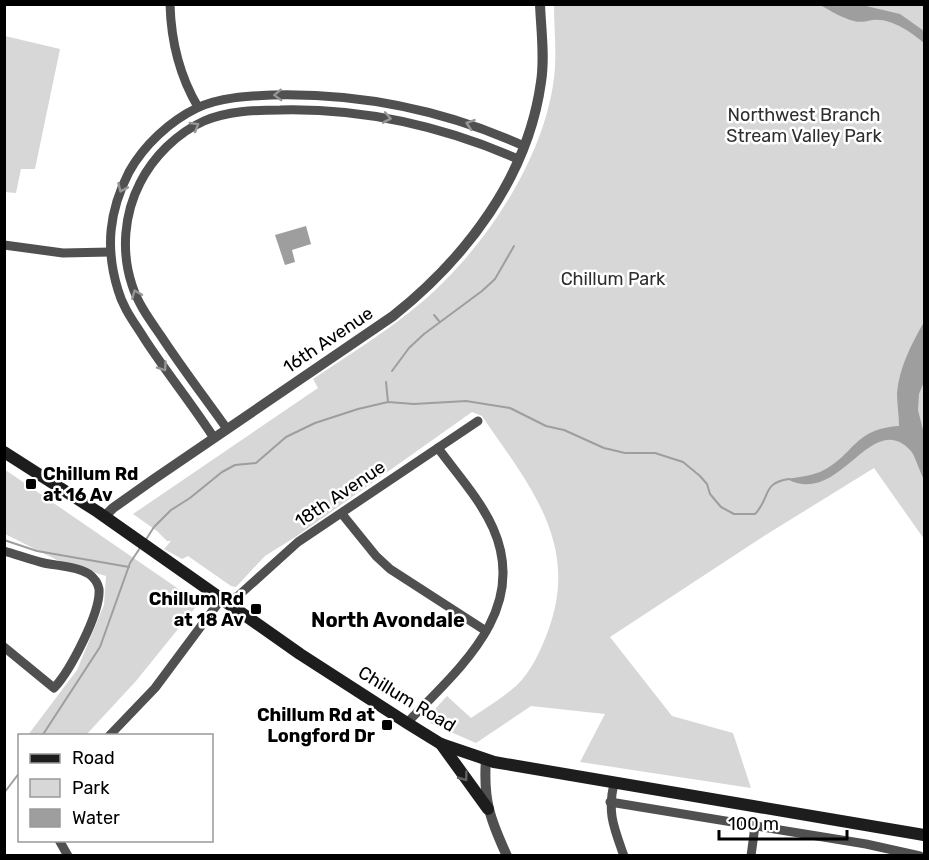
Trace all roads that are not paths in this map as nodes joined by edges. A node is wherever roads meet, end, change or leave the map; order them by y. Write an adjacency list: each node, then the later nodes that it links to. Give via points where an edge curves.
1 (170, 4): 3 (street, via 172,37 181,73)
2 (540, 4): 4 (street, 16th Avenue, via 542,82)
3 (198, 107): 4 (street, one-way to 3, via 438,114 360,99 247,96); 7 (street, one-way to 7, via 155,138 132,166 114,208)
4 (524, 146): 5 (street, 16th Avenue)
5 (518, 159): 9 (street, 16th Avenue, via 472,237 423,291 393,316); 9 (street, one-way to 5, via 138,301 127,265 128,224 137,188 176,139 204,121 227,114 325,109 433,128)
6 (4, 245): 7 (street, via 63,253)
7 (110, 252): 10 (street, one-way to 10, via 126,312)
8 (478, 421): 11 (street, 18th Avenue)
9 (227, 429): 10 (street, 16th Avenue)
10 (214, 438): 14 (street, 16th Avenue)
11 (438, 448): 13 (street, 18th Avenue); 17 (street, via 482,507 500,546 501,599)
12 (4, 452): 14 (main road, Chillum Road)
13 (342, 514): 16 (street, 18th Avenue, via 298,542 238,596); 17 (street, via 390,569)
14 (104, 517): 16 (main road, Chillum Road)
15 (4, 551): 18 (street, via 80,570 90,575 99,588 87,630 70,667 54,688)
16 (225, 602): 19 (main road, Chillum Road); 20 (street, via 219,602 155,688)
17 (486, 631): 19 (street, via 469,659)
18 (4, 647)
19 (407, 723): 21 (main road, Chillum Road)
20 (110, 734)
21 (441, 744): 22 (main road, Chillum Road); 25 (main road, one-way to 25)
22 (486, 759): 23 (main road, Chillum Road); 25 (street)
23 (614, 783): 24 (street); 27 (main road, Chillum Road)
24 (610, 802): 26 (street); 32 (street, via 611,818)
25 (488, 809): 31 (street)
26 (755, 826): 29 (street); 33 (street)
27 (924, 836)
28 (60, 842): 30 (street)
29 (866, 844): 34 (street); 35 (street)
30 (68, 855)
31 (507, 855)
32 (624, 855)
33 (751, 855)
34 (865, 855)
35 (920, 855)

